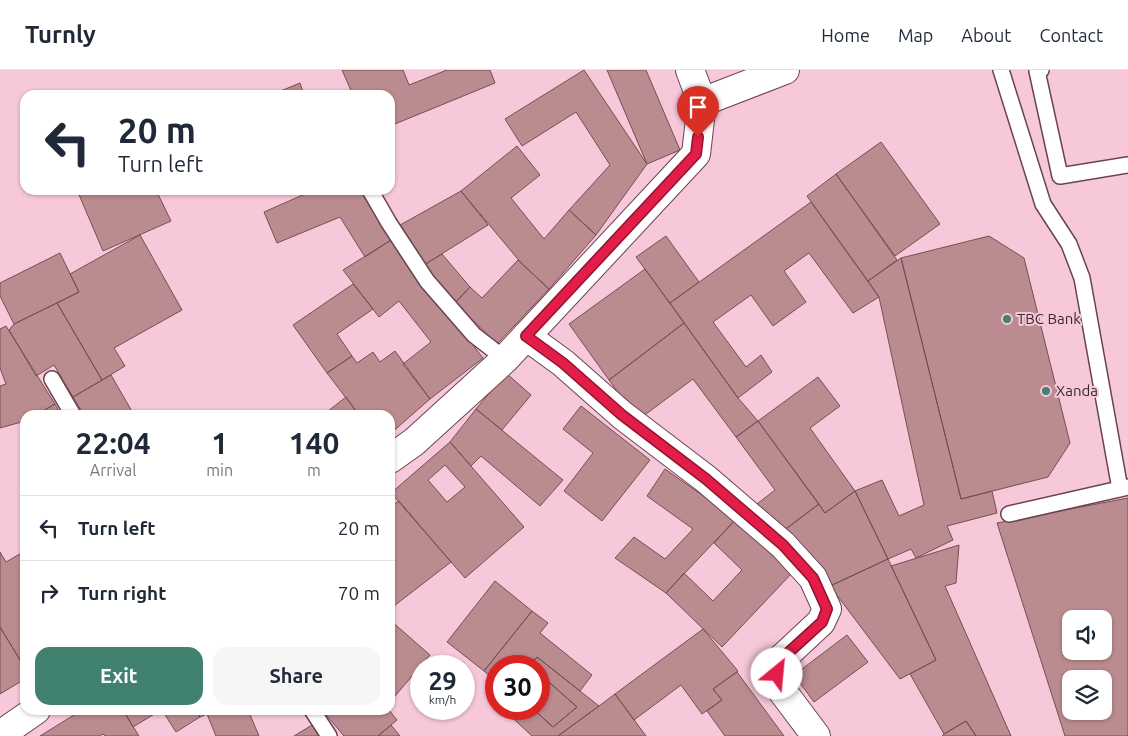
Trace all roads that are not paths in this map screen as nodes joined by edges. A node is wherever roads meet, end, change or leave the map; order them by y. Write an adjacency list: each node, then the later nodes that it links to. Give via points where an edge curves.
1 (690, 70): 5 (street)
2 (784, 70): 5 (street)
3 (1001, 70): 13 (lane, via 1043,204 1069,244 1082,278)
4 (1041, 70): 6 (lane, via 1037,71 1060,176)
5 (702, 102): 8 (street, via 696,154)
6 (1128, 165)
7 (373, 195): 9 (lane, via 427,281 474,335)
8 (526, 336): 9 (street); 19 (street, via 706,479 783,545 813,578 827,609 822,622 777,663 777,684)
9 (505, 359): 12 (street)
10 (52, 379): 11 (lane)
11 (71, 410)
12 (395, 456)
13 (1124, 488): 14 (lane)
14 (1009, 514)
15 (28, 715): 17 (street)
16 (315, 715): 18 (lane)
17 (0, 734)
18 (329, 736)
19 (816, 736)

